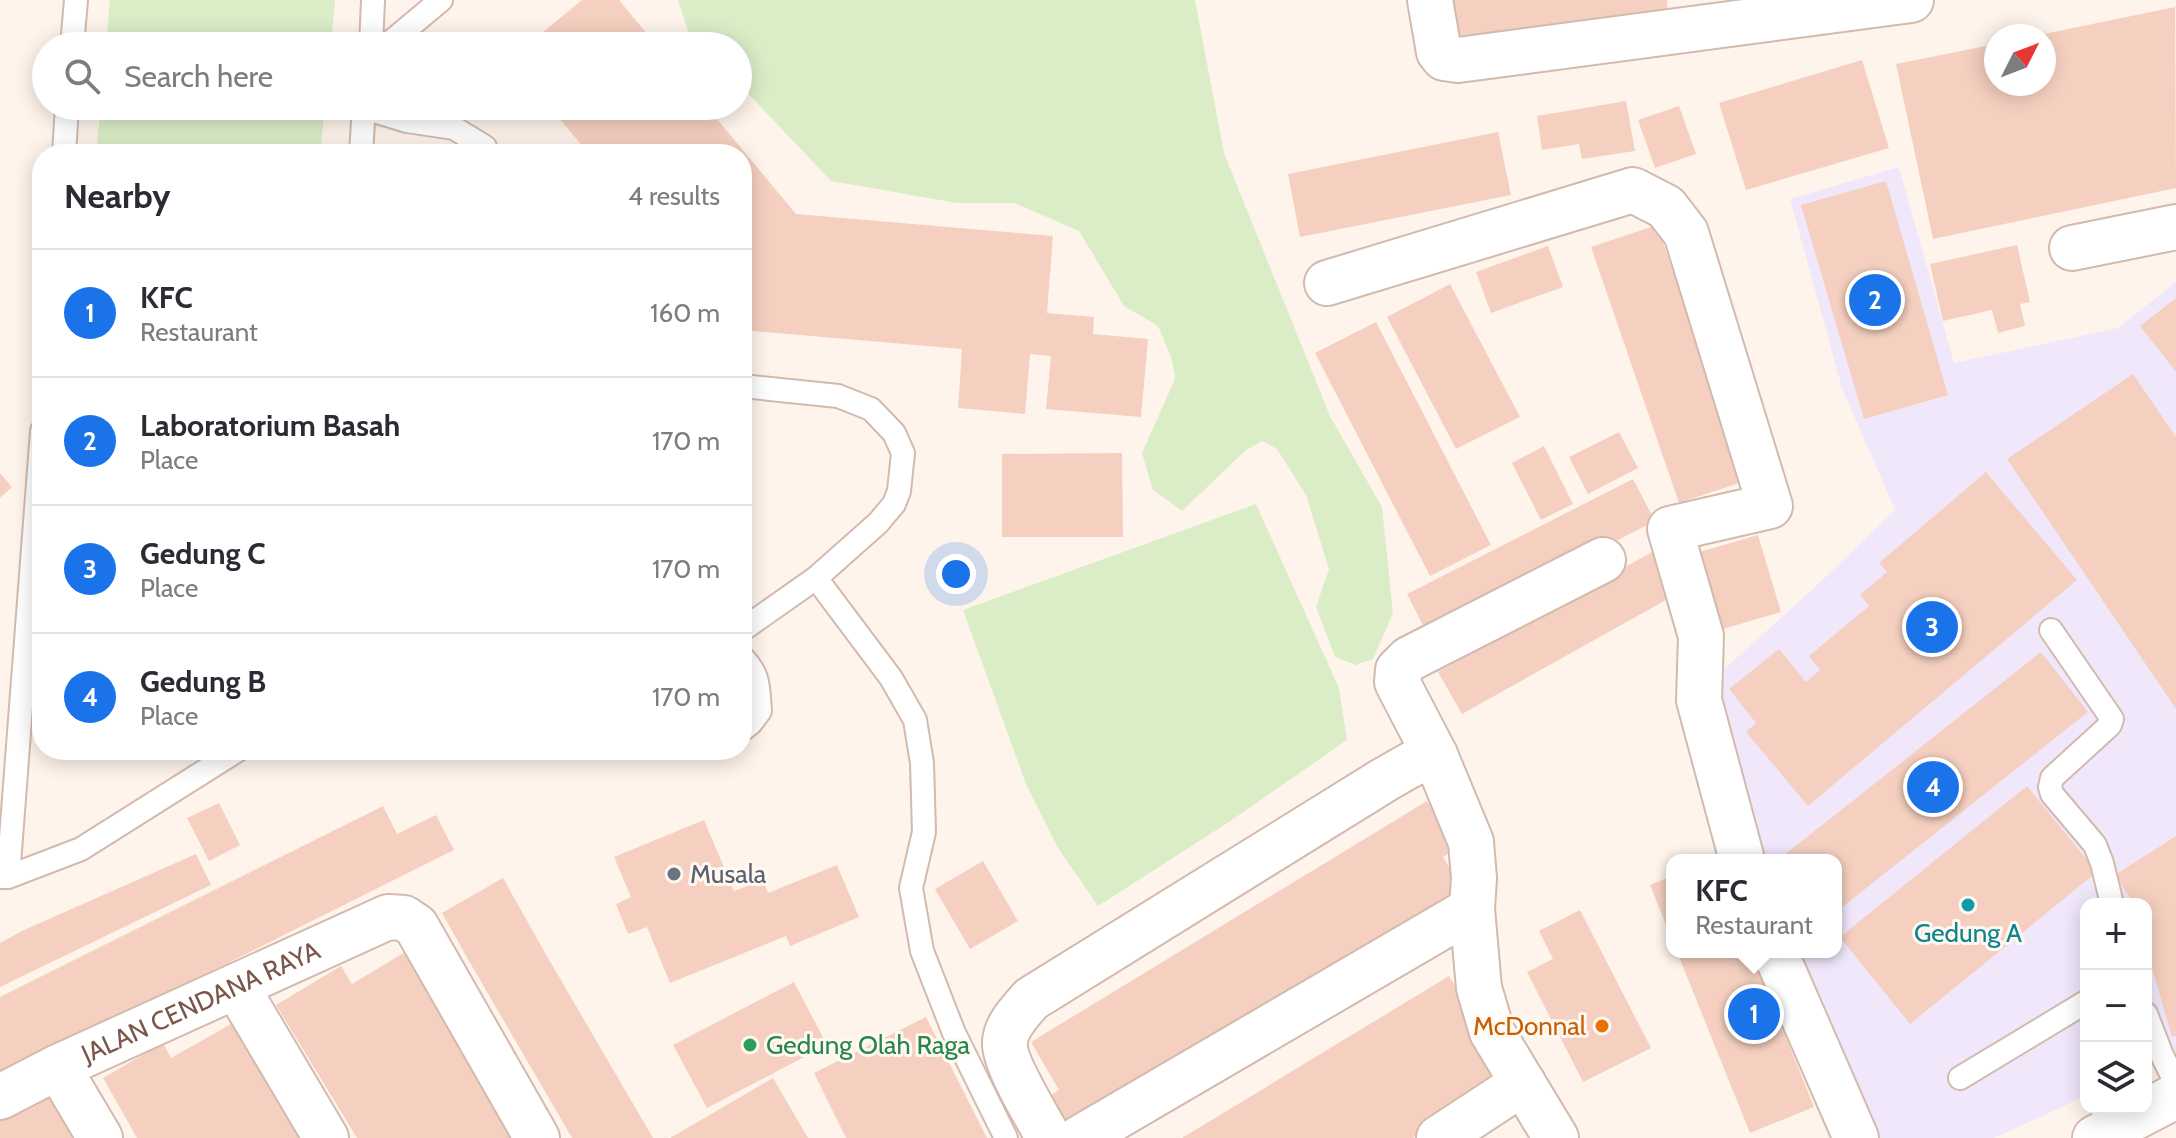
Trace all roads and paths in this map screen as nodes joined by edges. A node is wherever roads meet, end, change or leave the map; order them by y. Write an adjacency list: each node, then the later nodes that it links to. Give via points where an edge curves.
1 (76, 0): 7 (lane)
2 (373, 0): 8 (lane)
3 (441, 0): 9 (lane)
4 (1430, 0): 6 (street, via 1439,52 1458,60)
5 (1911, 0): 6 (street)
6 (1710, 13)
7 (73, 32)
8 (372, 32)
9 (403, 32)
10 (66, 120): 13 (lane)
11 (363, 120): 14 (lane)
12 (404, 120): 15 (lane, via 454,128)
13 (65, 144)
14 (362, 144)
15 (480, 144)
16 (2176, 227): 17 (street)
17 (2072, 248)
18 (1327, 283): 29 (street, via 1633,190 1666,207 1686,233 1770,506 1670,529 1701,636 1699,700)
19 (752, 387): 22 (lane, via 838,396 871,409 894,433 903,453 894,504)
20 (32, 548): 30 (lane)
21 (1603, 560): 27 (street, via 1409,659 1398,670 1397,682)
22 (816, 578): 23 (lane); 46 (lane, via 891,678 915,720 924,832 911,888 922,951 954,1033)
23 (752, 623)
24 (2051, 630): 31 (lane, via 2112,719 2052,778 2050,787 2095,845)
25 (752, 667): 26 (lane, via 760,711)
26 (752, 722)
27 (1435, 755): 32 (street, via 1471,842); 47 (street, via 1384,780 1031,999 1004,1043)
28 (222, 760): 30 (lane, via 81,849)
29 (1740, 854)
30 (4, 877)
31 (2111, 898)
32 (1472, 909): 39 (street, via 1479,988 1492,1032); 48 (street)
33 (1778, 958): 51 (street)
34 (236, 986): 37 (street, JALAN CENDANA RAYA); 44 (street); 45 (street, JALAN CENDANA RAYA, via 388,917 404,918 416,926)
35 (2080, 1006): 38 (lane)
36 (2152, 1030): 40 (lane)
37 (58, 1067): 42 (street, JALAN CENDANA RAYA); 43 (street)
38 (1960, 1078)
39 (1523, 1083): 49 (street); 50 (street)
40 (2176, 1084)
41 (2176, 1096): 52 (street)
42 (0, 1097)
43 (100, 1138)
44 (326, 1138)
45 (537, 1138)
46 (1006, 1138)
47 (1049, 1138)
48 (1080, 1138)
49 (1439, 1138)
50 (1556, 1138)
51 (1856, 1138)
52 (2095, 1138)

